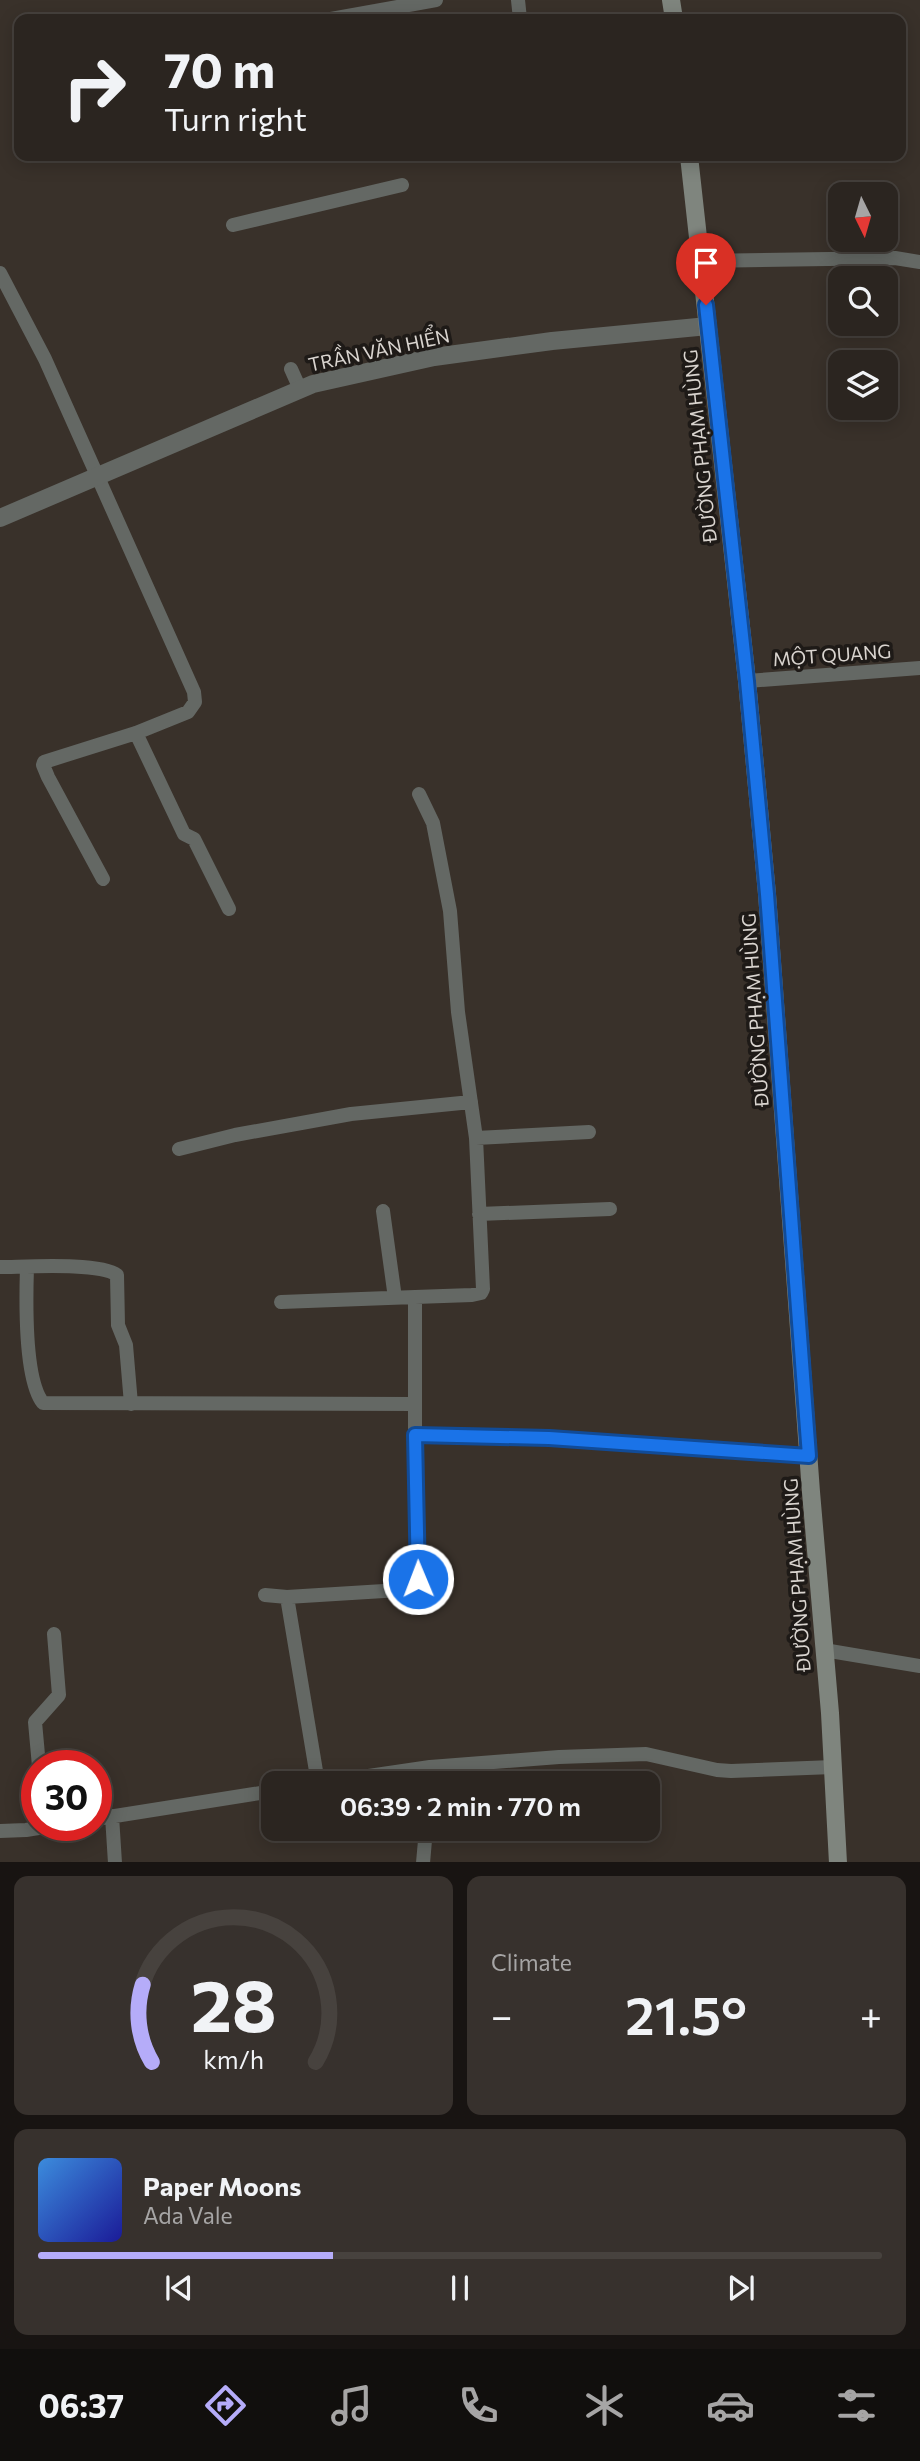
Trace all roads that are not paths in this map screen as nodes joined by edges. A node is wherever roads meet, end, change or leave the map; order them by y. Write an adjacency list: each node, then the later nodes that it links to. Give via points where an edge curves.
1 (436, 0): 2 (street)
2 (359, 14)
3 (691, 161): 6 (main road, ĐƯỜNG PHẠM HÙNG)
4 (402, 185): 5 (street)
5 (233, 225)
6 (701, 261): 7 (street, via 895,258); 9 (main road, ĐƯỜNG PHẠM HÙNG)
7 (920, 262)
8 (0, 273): 10 (street, via 45,359)
9 (708, 326): 10 (street, TRẦN VĂN HIỂN, via 434,357 313,384 295,379); 13 (main road, ĐƯỜNG PHẠM HÙNG)
10 (93, 468): 11 (street, TRẦN VĂN HIỂN); 14 (street, via 194,692 195,702 188,712)
11 (0, 519)
12 (920, 668): 13 (street, MỘT QUANG)
13 (747, 681): 33 (main road, ĐƯỜNG PHẠM HÙNG)
14 (136, 733): 16 (street, via 43,765); 17 (street, via 182,832 194,839)
15 (419, 794): 18 (street, via 433,823 447,890)
16 (103, 879)
17 (229, 909)
18 (471, 1102): 20 (street); 21 (street, via 351,1114)
19 (589, 1132): 20 (street)
20 (476, 1138): 24 (street)
21 (179, 1149)
22 (610, 1209): 24 (street)
23 (383, 1211): 28 (street)
24 (480, 1214): 27 (street, via 481,1293)
25 (0, 1267): 26 (street)
26 (27, 1267): 30 (street, via 64,1266 117,1275 118,1325 127,1345); 30 (street, via 25,1319 40,1400 51,1404)
27 (415, 1297): 28 (street); 31 (street)
28 (395, 1298): 29 (street)
29 (281, 1302)
30 (131, 1404): 31 (street)
31 (415, 1404): 32 (street)
32 (415, 1435): 33 (street, via 549,1438); 35 (street, via 418,1575 413,1586 386,1592)
33 (809, 1456): 37 (main road, ĐƯỜNG PHẠM HÙNG)
34 (265, 1595): 35 (street)
35 (287, 1597): 42 (street)
36 (54, 1634): 39 (street, via 59,1695 34,1722)
37 (824, 1650): 38 (street); 41 (main road, ĐƯỜNG PHẠM HÙNG)
38 (920, 1665)
39 (37, 1750)
40 (430, 1767): 41 (street, via 646,1754 717,1770); 43 (street); 44 (street)
41 (833, 1767): 52 (main road, ĐƯỜNG PHẠM HÙNG)
42 (318, 1771)
43 (402, 1771)
44 (430, 1771)
45 (261, 1793): 46 (street)
46 (112, 1816): 50 (street)
47 (21, 1830): 48 (street)
48 (0, 1831)
49 (425, 1841): 51 (street)
50 (115, 1862)
51 (423, 1862)
52 (838, 1862)

